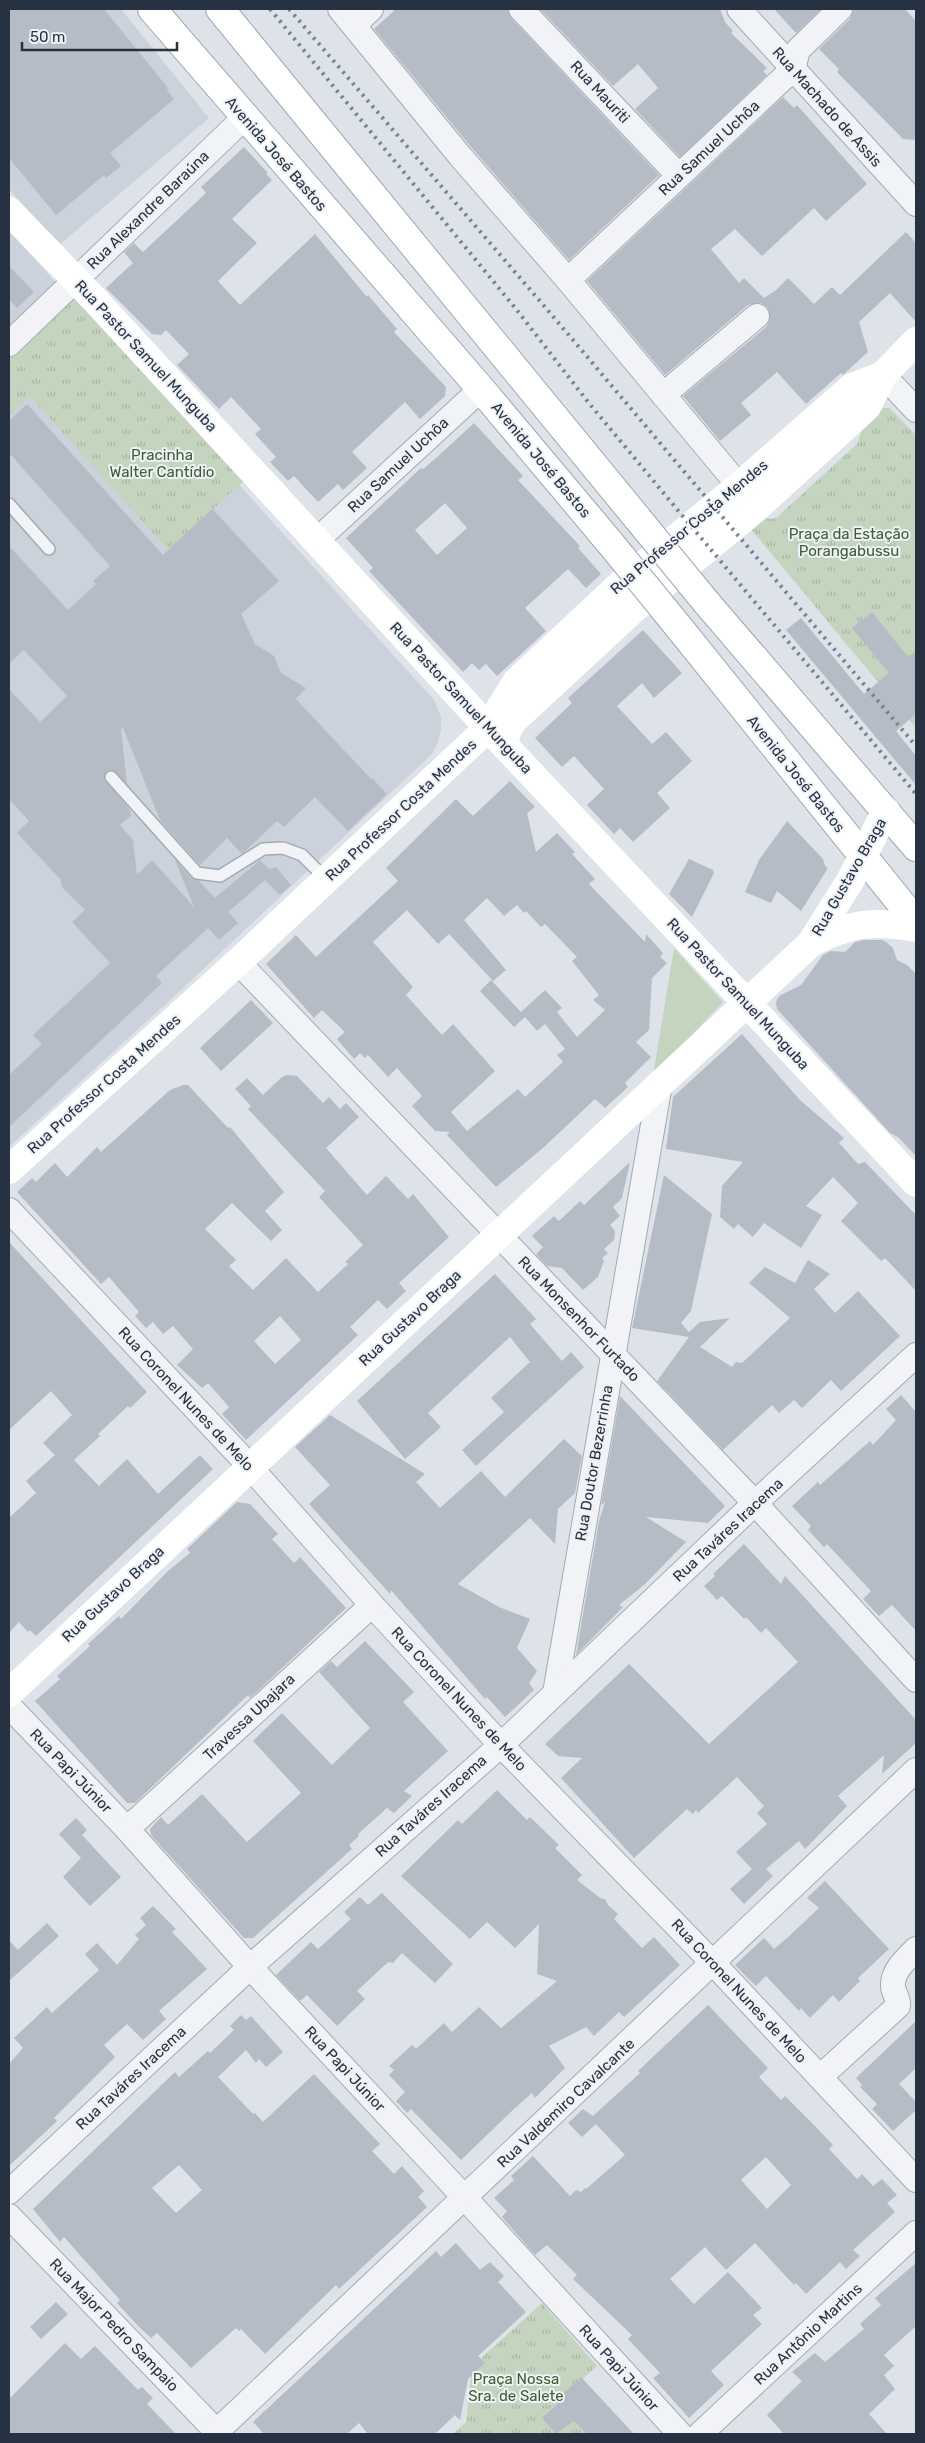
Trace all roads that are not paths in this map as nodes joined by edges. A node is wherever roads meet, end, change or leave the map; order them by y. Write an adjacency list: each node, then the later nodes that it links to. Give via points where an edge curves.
1 (152, 9): 9 (street, Avenida José Bastos)
2 (220, 9): 28 (street, bridge, via 706,602)
3 (371, 9): 7 (street)
4 (521, 9): 10 (street, Rua Mauriti)
5 (739, 9): 8 (street, Rua Machado de Assis)
6 (840, 9): 8 (street, Rua Samuel Uchôa, via 798,50)
7 (347, 17): 14 (street, via 460,156)
8 (793, 69): 10 (street, Rua Samuel Uchôa); 11 (street, Rua Machado de Assis)
9 (244, 118): 13 (street, Rua Alexandre Baraúna); 19 (street, Avenida José Bastos)
10 (680, 176): 14 (street, Rua Samuel Uchôa)
11 (916, 204)
12 (9, 211): 13 (street, Rua Pastor Samuel Munguba)
13 (75, 280): 17 (street, Rua Alexandre Baraúna); 24 (street, Rua Pastor Samuel Munguba)
14 (568, 280): 20 (street)
15 (758, 316): 20 (street)
16 (916, 341): 18 (street, Rua Professor Costa Mendes)
17 (9, 344)
18 (883, 375): 21 (street); 22 (street, Rua Professor Costa Mendes, via 852,387); 26 (street, Rua Professor Costa Mendes, via 867,407 754,510 634,609 514,720 506,733)
19 (481, 389): 24 (street, Rua Samuel Uchôa); 30 (street, Avenida José Bastos, bridge, via 611,544)
20 (663, 395): 22 (street)
21 (916, 410)
22 (739, 486): 26 (street, Rua Professor Costa Mendes, via 623,582 516,682)
23 (9, 504): 25 (lane)
24 (316, 541): 26 (street, Rua Pastor Samuel Munguba)
25 (49, 549)
26 (497, 737): 31 (street, Rua Professor Costa Mendes); 36 (street, Rua Pastor Samuel Munguba)
27 (111, 777): 31 (lane, via 197,873 220,876 263,849 283,848 302,855)
28 (886, 811): 29 (street); 30 (street, Rua Gustavo Braga)
29 (916, 847)
30 (863, 857): 32 (street, Avenida José Bastos); 34 (street, Rua Gustavo Braga)
31 (326, 880): 35 (street, Rua Professor Costa Mendes)
32 (916, 922)
33 (916, 928): 34 (street, Rua Gustavo Braga, via 869,922 840,929)
34 (811, 943): 36 (street, Rua Gustavo Braga)
35 (238, 962): 38 (street, Rua Professor Costa Mendes); 41 (street, Rua Monsenhor Furtado)
36 (748, 1004): 37 (street, Rua Gustavo Braga); 39 (street, Rua Pastor Samuel Munguba)
37 (660, 1084): 41 (street, Rua Gustavo Braga); 42 (street, Rua Doutor Bezerrinha)
38 (9, 1170)
39 (916, 1183)
40 (9, 1210): 44 (street, Rua Coronel Nunes de Melo)
41 (499, 1236): 42 (street, Rua Monsenhor Furtado); 44 (street, Rua Gustavo Braga)
42 (613, 1354): 45 (street, Rua Monsenhor Furtado); 49 (street, Rua Doutor Bezerrinha)
43 (916, 1355): 45 (street, Rua Taváres Iracema)
44 (250, 1468): 46 (street, Rua Coronel Nunes de Melo); 48 (street, Rua Gustavo Braga)
45 (755, 1504): 47 (street, Rua Monsenhor Furtado); 49 (street, Rua Taváres Iracema)
46 (372, 1605): 51 (street, Rua Coronel Nunes de Melo); 53 (street, Travessa Ubajara)
47 (916, 1680)
48 (9, 1692)
49 (555, 1693): 51 (street, Rua Taváres Iracema)
50 (9, 1706): 53 (street, Rua Papi Júnior)
51 (501, 1744): 55 (street, Rua Coronel Nunes de Melo); 56 (street, Rua Taváres Iracema)
52 (916, 1770): 55 (street, Rua Valdemiro Cavalcante)
53 (127, 1830): 56 (street, Rua Papi Júnior)
54 (916, 1949): 57 (street, via 900,1965 894,1980 898,2006)
55 (713, 1963): 57 (street, Rua Coronel Nunes de Melo); 60 (street, Rua Valdemiro Cavalcante)
56 (250, 1967): 59 (street, Rua Taváres Iracema); 60 (street, Rua Papi Júnior)
57 (820, 2077): 58 (street, Rua Coronel Nunes de Melo)
58 (916, 2180)
59 (9, 2192)
60 (465, 2198): 64 (street, Rua Valdemiro Cavalcante); 65 (street, Rua Papi Júnior)
61 (9, 2216): 64 (street, Rua Major Pedro Sampaio)
62 (916, 2233): 63 (street, Rua Antônio Martins)
63 (710, 2431)
64 (216, 2434)
65 (680, 2434)

